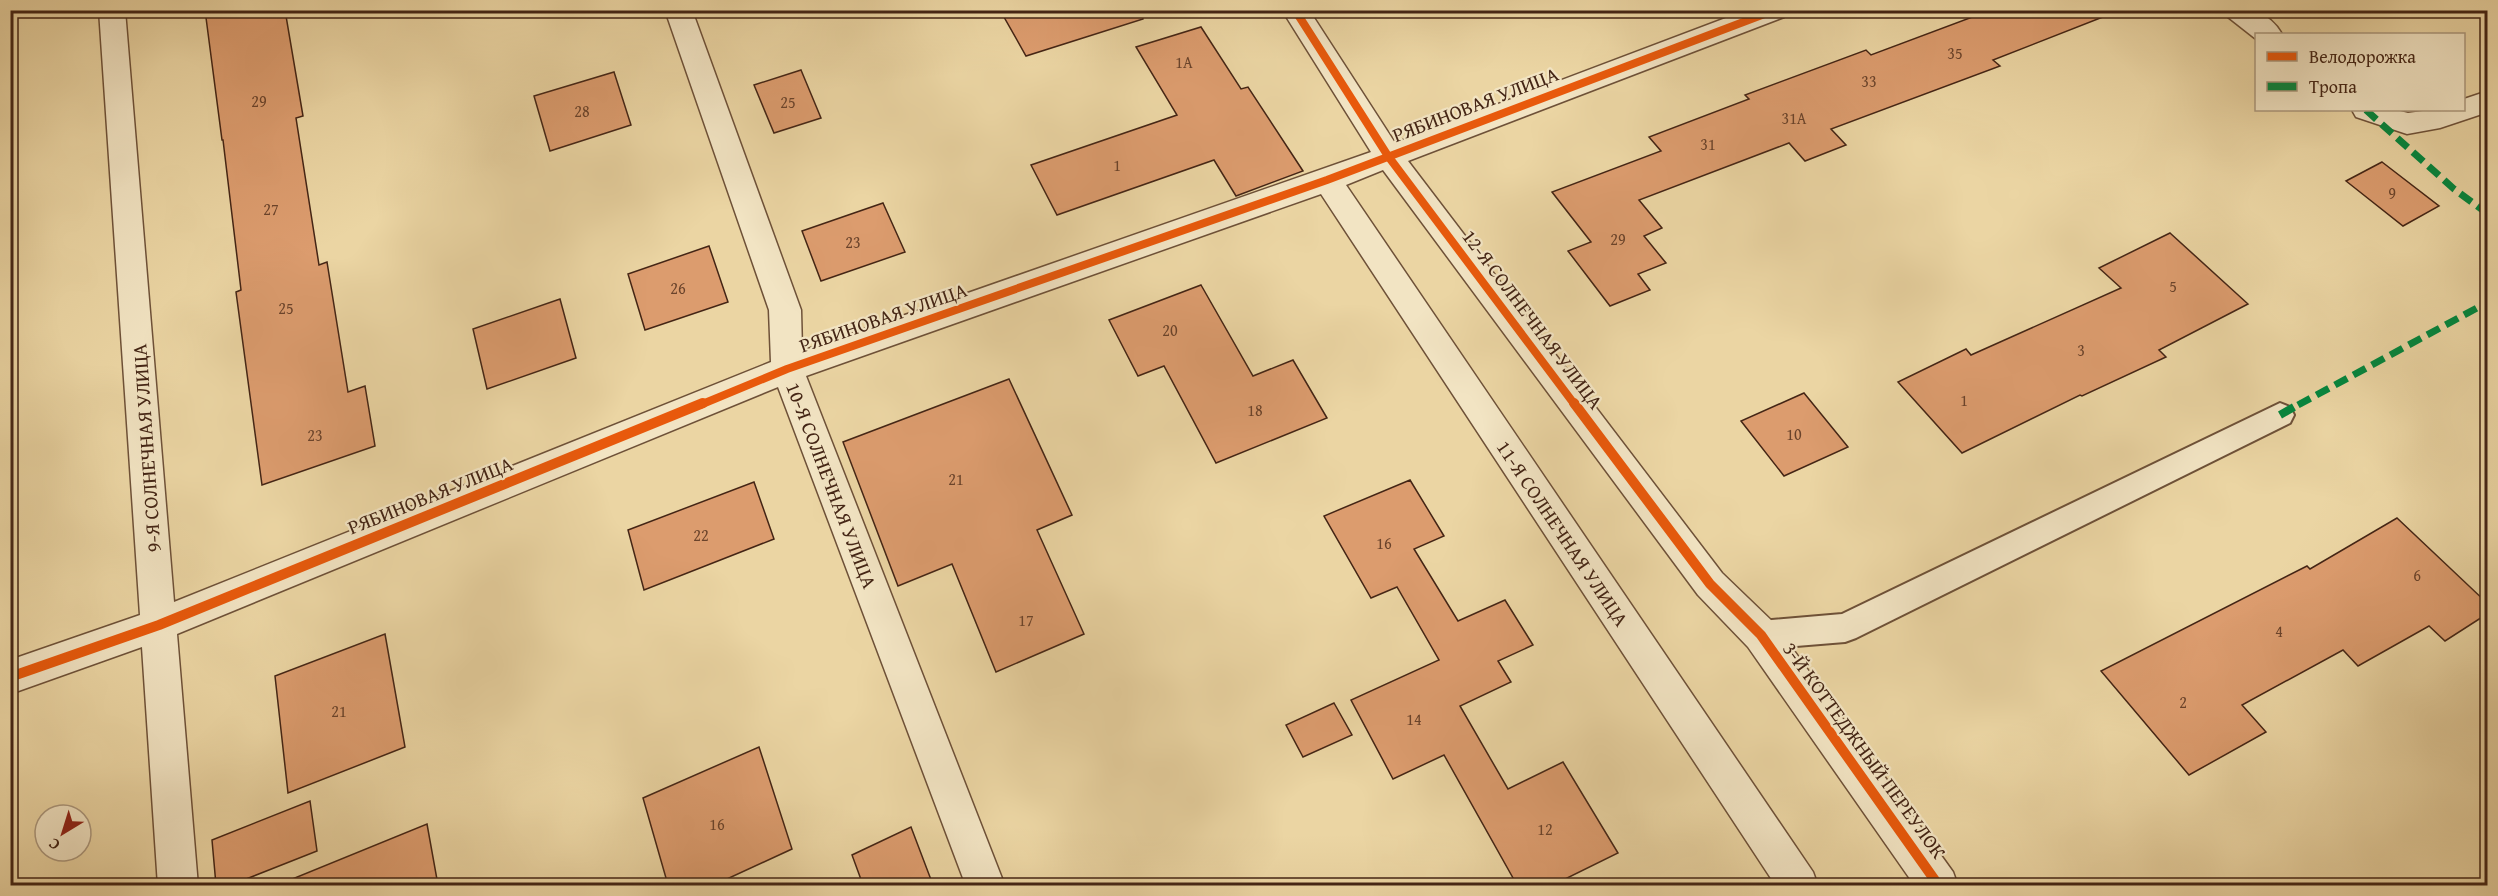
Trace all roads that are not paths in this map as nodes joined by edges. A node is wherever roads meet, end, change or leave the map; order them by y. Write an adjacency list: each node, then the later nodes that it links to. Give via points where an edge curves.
1 (112, 10): 15 (street, 9-Я СОЛНЕЧНАЯ УЛИЦА)
2 (678, 10): 13 (street, 10-Я СОЛНЕЧНАЯ УЛИЦА, via 785,310)
3 (1295, 10): 11 (street, 12-Я СОЛНЕЧНАЯ УЛИЦА)
4 (1775, 10): 11 (street, РЯБИНОВАЯ УЛИЦА)
5 (2237, 10): 6 (street)
6 (2267, 33)
7 (2487, 101): 8 (street)
8 (2465, 109)
9 (2369, 111): 10 (street, via 2407,124)
10 (2459, 111)
11 (1388, 156): 12 (street, РЯБИНОВАЯ УЛИЦА); 16 (street, 12-Я СОЛНЕЧНАЯ УЛИЦА, via 1710,584)
12 (1327, 180): 13 (street, РЯБИНОВАЯ УЛИЦА); 20 (street, 11-Я СОЛНЕЧНАЯ УЛИЦА)
13 (787, 369): 15 (street, РЯБИНОВАЯ УЛИЦА); 19 (street, 10-Я СОЛНЕЧНАЯ УЛИЦА)
14 (2280, 415): 16 (lane, via 1845,628)
15 (159, 625): 17 (street, РЯБИНОВАЯ УЛИЦА); 18 (street, 9-Я СОЛНЕЧНАЯ УЛИЦА)
16 (1761, 635): 21 (street, 3-Й КОТТЕДЖНЫЙ ПЕРЕУЛОК)
17 (10, 677)
18 (178, 885)
19 (986, 885)
20 (1799, 885)
21 (1939, 885)

